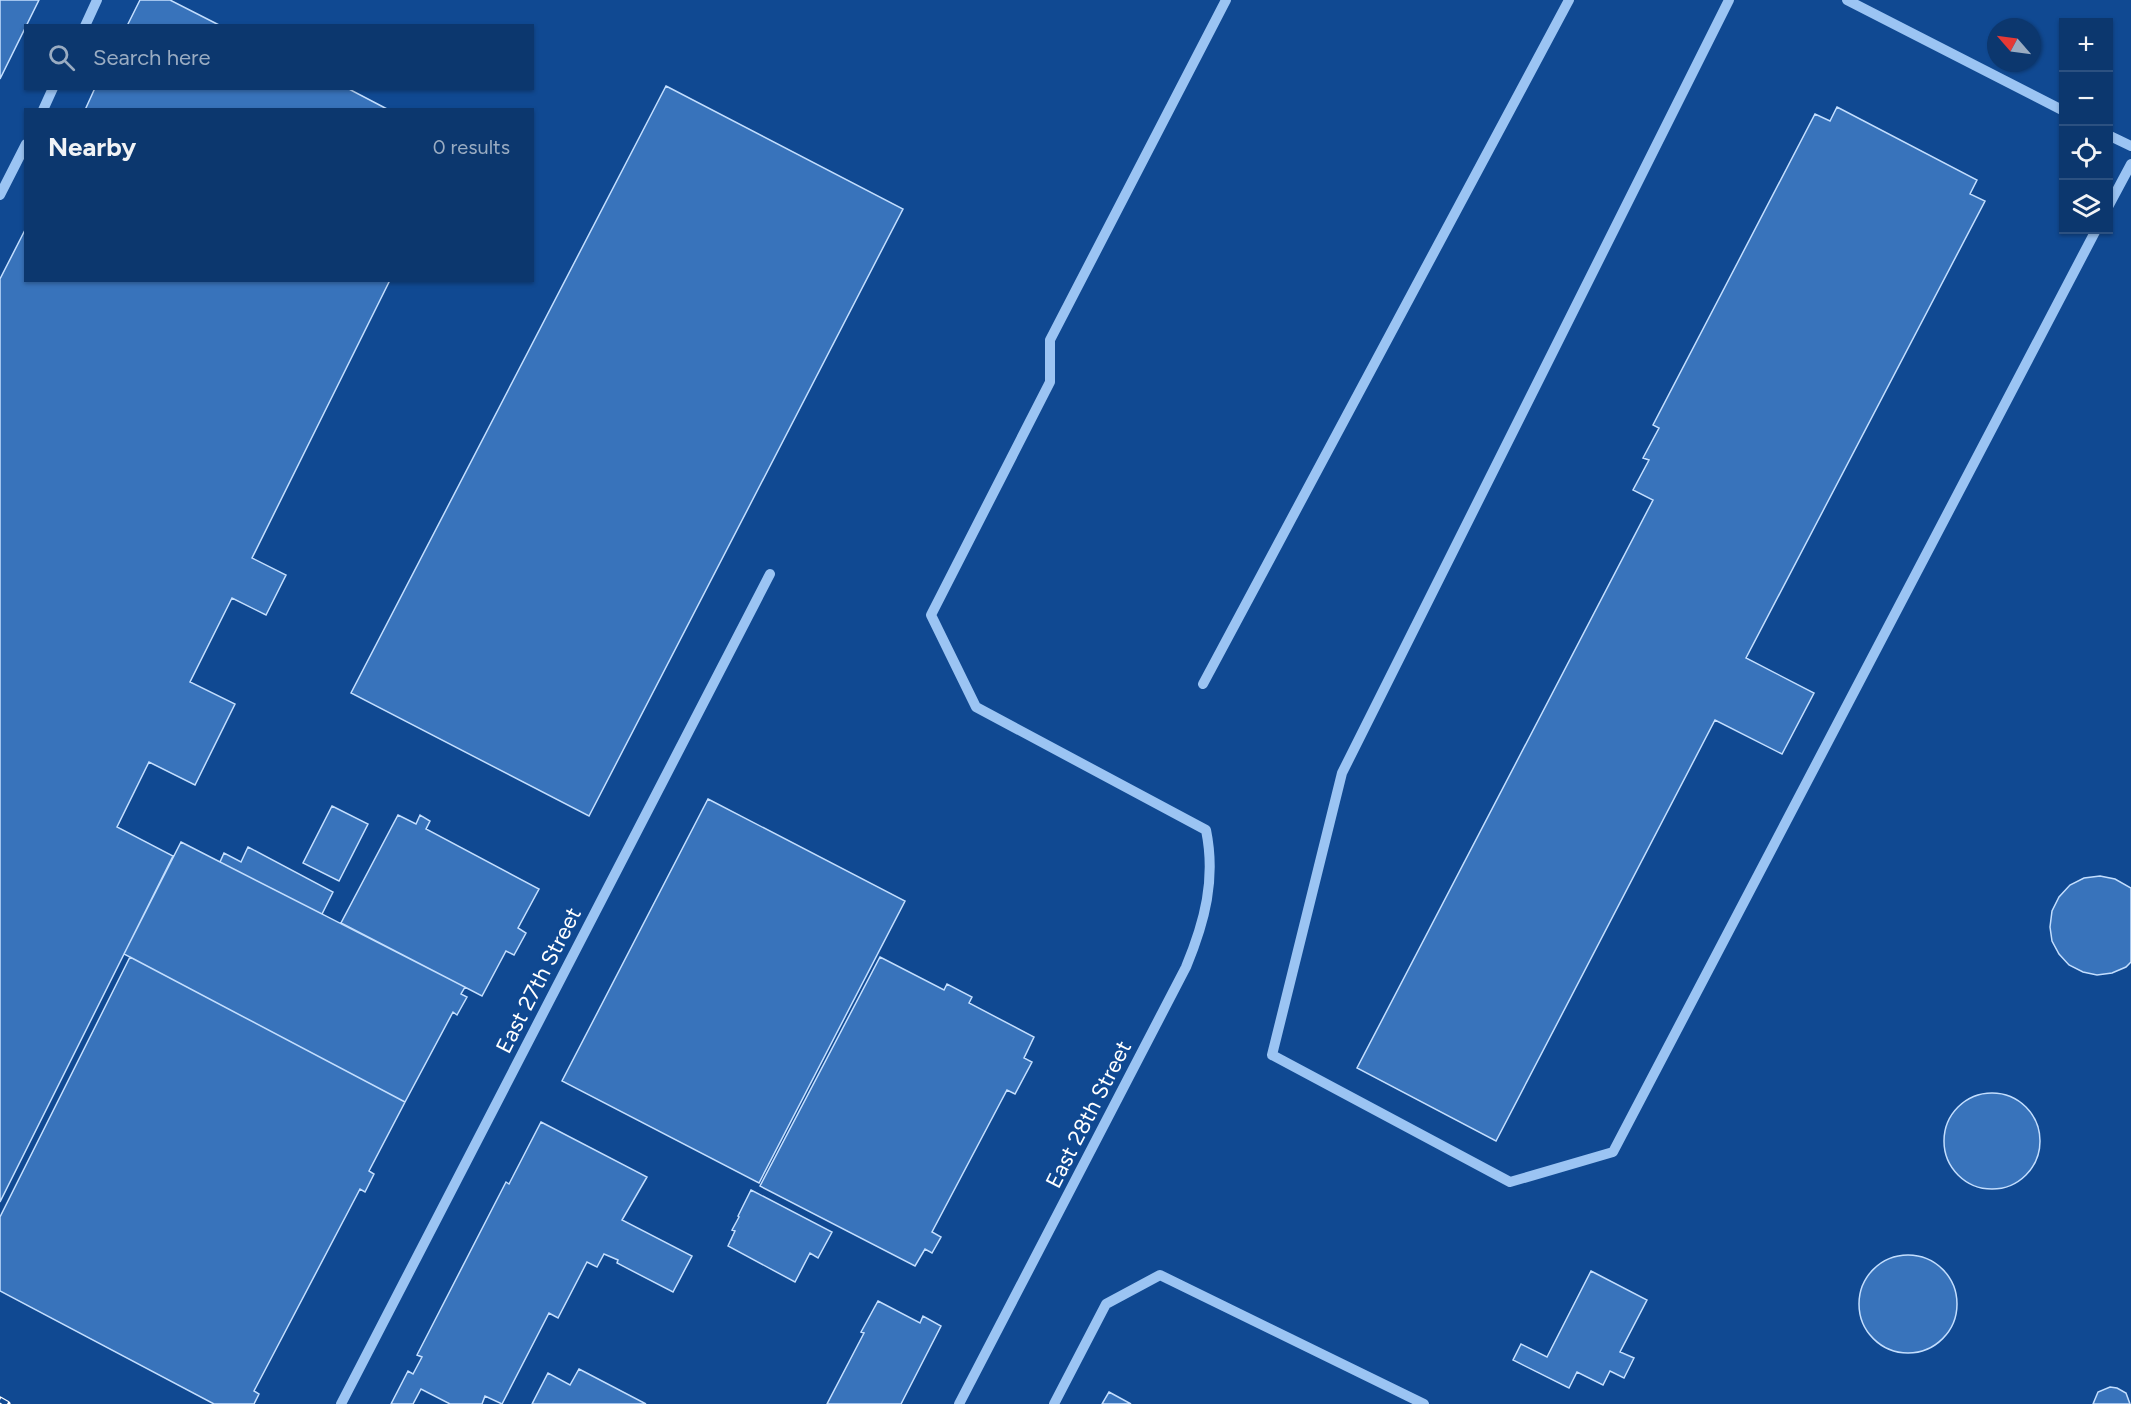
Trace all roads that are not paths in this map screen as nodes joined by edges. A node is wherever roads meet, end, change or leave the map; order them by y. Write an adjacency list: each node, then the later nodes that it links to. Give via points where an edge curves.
1 (97, 0): 6 (street)
2 (1227, 0): 20 (street, East 28th Street, via 1050,340 1050,382 931,615 976,707 1206,830 1211,858 1207,909 1194,947)
3 (1569, 0): 18 (street)
4 (1729, 0): 16 (street, via 1342,772 1272,1055 1510,1182 1613,1152)
5 (1847, 0): 9 (street)
6 (86, 24)
7 (52, 90): 8 (street)
8 (44, 108)
9 (2059, 108)
10 (2113, 137): 11 (street)
11 (2131, 146)
12 (24, 148): 14 (street)
13 (2131, 164): 15 (street)
14 (0, 195)
15 (2113, 199)
16 (2094, 234)
17 (770, 574): 19 (street, East 27th Street)
18 (1203, 684)
19 (341, 1404)
20 (959, 1404)
21 (1054, 1404): 22 (street, via 1106,1304 1160,1275)
22 (1424, 1404)

